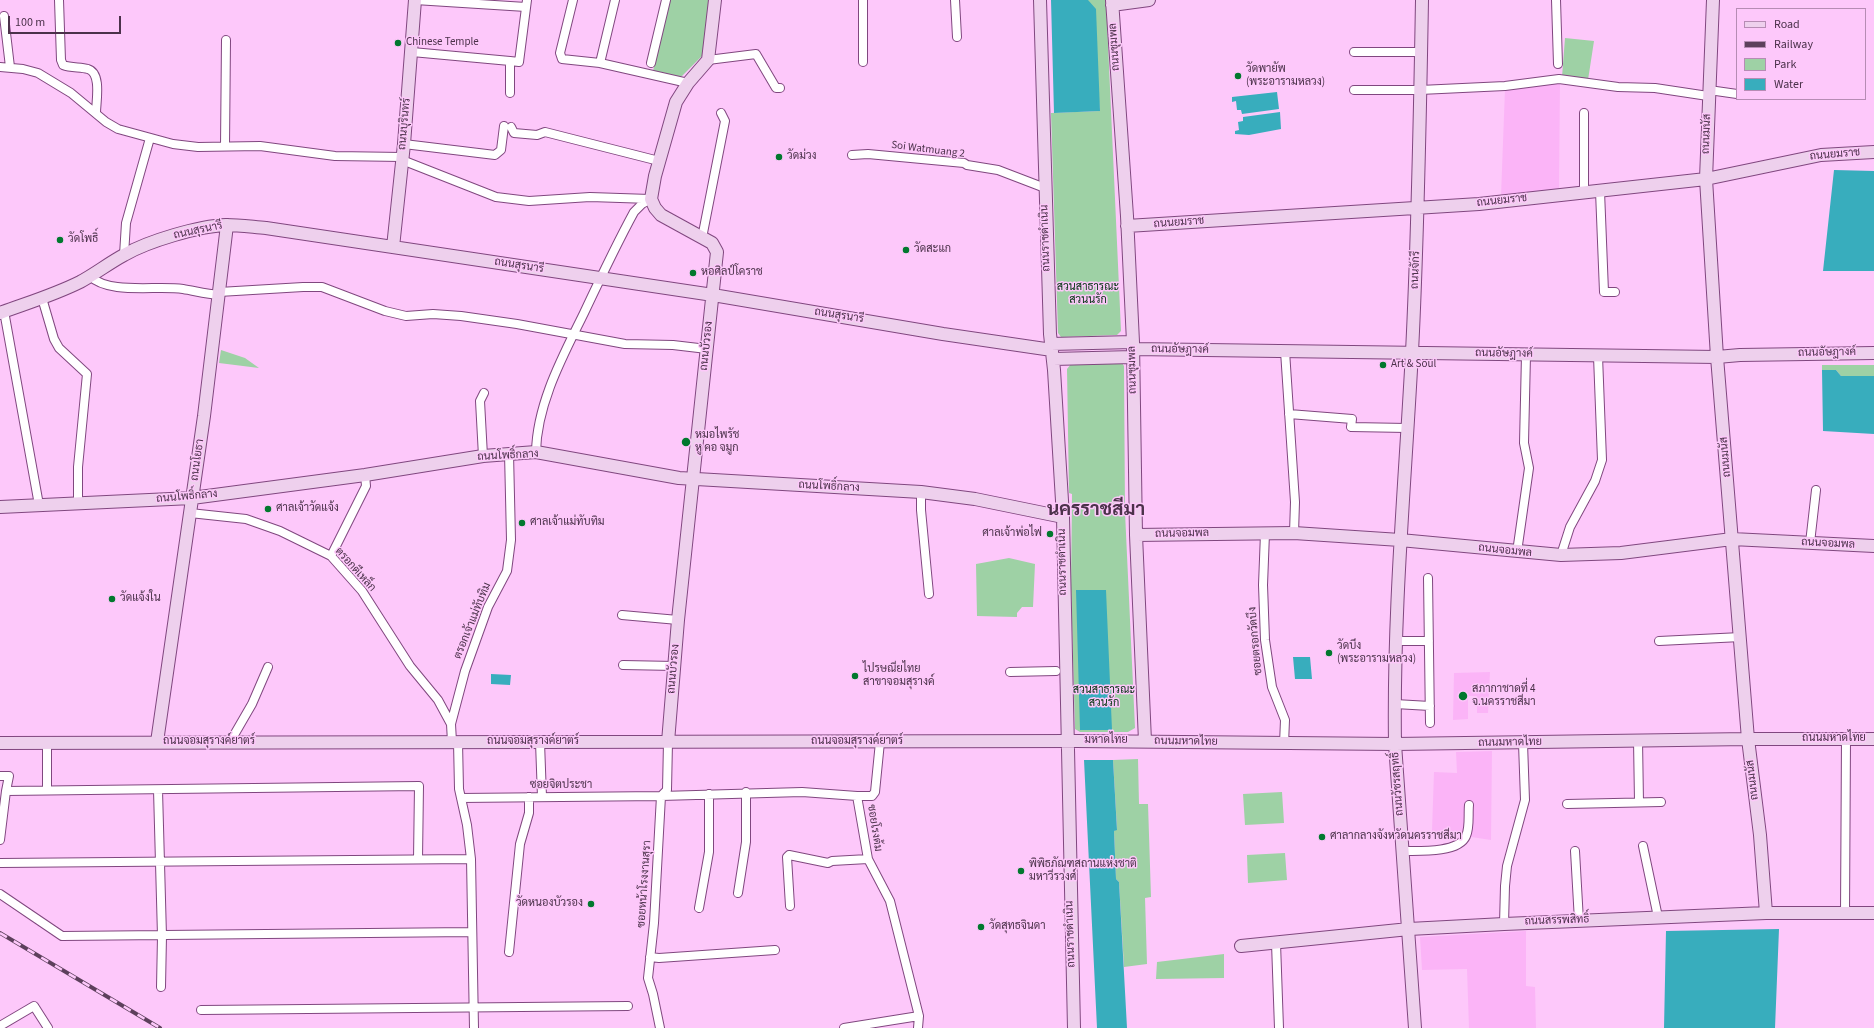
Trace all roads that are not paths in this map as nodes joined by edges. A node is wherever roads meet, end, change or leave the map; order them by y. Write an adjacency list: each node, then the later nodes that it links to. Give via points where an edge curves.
1 (59, 0): 37 (street, via 61,60 63,65 68,67 90,69 94,73 98,83)
2 (415, 0): 15 (street); 19 (street, ถนนบุรินทร์)
3 (573, 0): 26 (street, via 560,57)
4 (615, 0): 26 (street)
5 (666, 0): 25 (street)
6 (715, 0): 22 (street)
7 (863, 0): 24 (street)
8 (955, 0): 17 (street)
9 (1040, 0): 48 (street, ถนนราชดำเนิน)
10 (1149, 0): 14 (street)
11 (1422, 0): 21 (street, ถนนจักรี)
12 (1556, 0): 27 (street)
13 (1713, 0): 35 (street, ถนนมนัส)
14 (1112, 3): 54 (street, ถนนชุมพล)
15 (526, 4): 23 (street, via 519,62)
16 (4, 16): 29 (street)
17 (957, 37)
18 (226, 40): 42 (street)
19 (412, 52): 23 (street); 41 (street, ถนนบุรินทร์)
20 (1354, 52): 21 (street)
21 (1421, 52): 33 (street, ถนนจักรี)
22 (708, 60): 30 (street); 31 (street, via 756,54 776,88)
23 (510, 61): 34 (street)
24 (863, 62)
25 (651, 63)
26 (600, 64): 30 (street)
27 (1558, 64)
28 (0, 67): 29 (street)
29 (10, 67): 37 (street, via 30,71 52,81)
30 (688, 83): 46 (street, via 676,102)
31 (780, 88)
32 (1354, 90): 33 (street)
33 (1420, 90): 35 (street, via 1505,86 1560,79 1618,87); 52 (street, ถนนจักรี)
34 (510, 93)
35 (1708, 93): 36 (street); 47 (street, ถนนมนัส)
36 (1736, 94)
37 (96, 113): 40 (street, via 118,129)
38 (721, 113): 55 (street, via 725,121)
39 (1584, 114): 50 (street)
40 (150, 138): 42 (street, via 185,146); 57 (street, via 126,222)
41 (404, 144): 45 (street, ถนนบุรินทร์); 46 (street, via 496,154 501,150 507,127 514,133 538,135 546,132)
42 (225, 146): 45 (street, via 260,146 335,156)
43 (1874, 152): 47 (street, ถนนยมราช, via 1821,155)
44 (852, 155): 48 (street, Soi Watmuang 2, via 868,154 964,163 967,166 998,170)
45 (402, 158): 51 (street, via 496,197 529,201 590,197); 56 (street, ถนนบุรินทร์)
46 (659, 161): 51 (street)
47 (1706, 179): 49 (street, ถนนยมราช); 74 (street, ถนนมนัส)
48 (1045, 188): 68 (street, ถนนราชดำเนิน)
49 (1600, 191): 50 (street, ถนนยมราช); 60 (street, via 1604,292)
50 (1584, 192): 52 (street, ถนนยมราช)
51 (651, 200): 55 (street, ถนนบัวรอง, via 661,215); 59 (street, via 634,212)
52 (1418, 209): 54 (street, ถนนยมราช); 70 (street, ถนนจักรี)
53 (228, 225): 56 (street, ถนนสุรนารี, via 266,228); 57 (street, ถนนสุรนารี, via 188,232); 61 (street, ถนนโยธา)
54 (1128, 226): 67 (street, ถนนชุมพล)
55 (702, 238): 62 (street, ถนนบัวรอง, via 712,243 717,252)
56 (393, 247): 59 (street, ถนนสุรนารี)
57 (124, 255): 58 (street, ถนนสุรนารี)
58 (90, 276): 61 (street, via 96,282 122,287 183,289 196,293); 63 (street, ถนนสุรนารี)
59 (601, 278): 62 (street, ถนนสุรนารี); 65 (street)
60 (1616, 292)
61 (219, 294): 65 (street, via 303,286 322,287 385,311 406,316 460,316); 85 (street, ถนนโยธา)
62 (713, 295): 66 (street, ถนนบัวรอง); 68 (street, ถนนสุรนารี)
63 (42, 298): 64 (street, ถนนสุรนารี); 86 (street, via 59,348 87,374 78,468)
64 (2, 312): 87 (street)
65 (573, 335): 66 (street, via 625,344); 78 (street, via 541,414 537,428)
66 (707, 349): 82 (street, ถนนบัวรอง)
67 (1133, 349): 68 (street, ถนนสุรนารี); 69 (street, ถนนอัษฎางค์); 93 (street, ถนนชุมพล)
68 (1052, 351): 90 (street, ถนนราชดำเนิน)
69 (1285, 351): 70 (street, ถนนอัษฎางค์); 76 (street)
70 (1412, 352): 72 (street, ถนนอัษฎางค์); 77 (street, ถนนจักรี)
71 (1874, 353): 74 (street, ถนนอัษฎางค์, via 1747,354)
72 (1526, 355): 73 (street, ถนนอัษฎางค์); 98 (street, via 1524,443 1529,468)
73 (1598, 356): 74 (street, ถนนอัษฎางค์); 99 (street, via 1602,460 1595,481 1570,528)
74 (1717, 357): 94 (street, ถนนมนัส)
75 (484, 393): 80 (street, via 480,401)
76 (1289, 414): 77 (street, via 1352,419 1351,427); 91 (street, via 1295,502)
77 (1407, 428): 95 (street, ถนนจักรี)
78 (536, 452): 79 (street, ถนนโพธิ์กลาง); 82 (street, ถนนโพธิ์กลาง)
79 (509, 453): 80 (street, ถนนโพธิ์กลาง); 117 (street, ตรอกเจ้าแม่ทับทิม, via 511,540 507,571 488,607 465,671)
80 (483, 456): 81 (street, ถนนโพธิ์กลาง)
81 (365, 475): 85 (street, ถนนโพธิ์กลาง); 100 (street, via 366,486)
82 (693, 479): 84 (street, ถนนโพธิ์กลาง); 104 (street, ถนนบัวรอง)
83 (1816, 490): 96 (street)
84 (921, 492): 90 (street, ถนนโพธิ์กลาง, via 975,499); 102 (street)
85 (192, 498): 86 (street, ถนนโพธิ์กลาง); 89 (street, ถนนโยธา)
86 (78, 504): 87 (street, ถนนโพธิ์กลาง)
87 (39, 505): 88 (street, ถนนโพธิ์กลาง)
88 (0, 507)
89 (190, 513): 100 (street, ตรอกตีเหล็ก, via 246,519 280,531); 123 (street, ถนนโยธา)
90 (1063, 517): 129 (street, ถนนราชดำเนิน)
91 (1294, 533): 92 (street, ถนนจอมพล); 95 (street, ถนนจอมพล)
92 (1265, 534): 93 (street, ถนนจอมพล); 133 (street, ซอยตรอกวัดบึง, via 1265,640 1272,687 1285,720)
93 (1136, 535): 122 (street, ถนนชุมพล)
94 (1732, 539): 96 (street, ถนนจอมพล); 99 (street, ถนนจอมพล, via 1621,553); 105 (street, ถนนมนัส)
95 (1400, 540): 98 (street, ถนนจอมพล); 106 (street, ถนนวัชรสฤทธิ์)
96 (1810, 543): 97 (street, ถนนจอมพล)
97 (1874, 546)
98 (1517, 552): 99 (street, ถนนจอมพล)
99 (1561, 555)
100 (330, 556): 117 (street, ตรอกตีเหล็ก, via 362,591 410,666 438,700)
101 (1428, 578): 107 (street)
102 (929, 594)
103 (622, 615): 104 (street)
104 (678, 620): 110 (street, ถนนบัวรอง)
105 (1741, 637): 108 (street); 118 (street, ถนนมนัส)
106 (1395, 641): 107 (street); 114 (street, ถนนวัชรสฤทธิ์)
107 (1429, 641): 115 (street)
108 (1659, 641)
109 (623, 665): 110 (street)
110 (674, 666): 127 (street, ถนนบัวรอง)
111 (268, 667): 124 (street, via 252,704)
112 (1056, 671): 113 (street)
113 (1010, 672)
114 (1395, 704): 115 (street); 134 (street, ถนนวัชรสฤทธิ์)
115 (1430, 706): 116 (street)
116 (1430, 723)
117 (451, 724): 125 (street, ตรอกตีเหล็ก)
118 (1748, 739): 119 (street, ถนนมหาดไทย); 121 (street, ถนนมหาดไทย); 163 (street, ถนนมนัส, via 1760,835)
119 (1846, 739): 120 (street, ถนนมหาดไทย); 164 (street)
120 (1874, 739)
121 (1638, 740): 132 (street, ถนนมหาดไทย); 146 (street)
122 (1145, 741): 129 (street, มหาดไทย); 133 (street, ถนนมหาดไทย)
123 (157, 742): 124 (street, ถนนจอมสุรางค์ยาตร์); 131 (street, ถนนจอมสุรางค์ยาตร์)
124 (230, 742): 125 (street, ถนนจอมสุรางค์ยาตร์)
125 (455, 742): 126 (street, ถนนจอมสุรางค์ยาตร์); 145 (street, ตรอกตีเหล็ก)
126 (540, 742): 127 (street, ถนนจอมสุรางค์ยาตร์); 144 (street)
127 (668, 742): 128 (street, ถนนจอมสุรางค์ยาตร์); 141 (street, ซอยหน้าโรงงานสุรา, via 667,790)
128 (880, 742): 129 (street, ถนนจอมสุรางค์ยาตร์); 142 (street, via 875,792 872,796)
129 (1067, 742): 188 (street, ถนนราชดำเนิน)
130 (0, 743): 131 (street, ถนนจอมสุรางค์ยาตร์)
131 (47, 743): 136 (street)
132 (1523, 743): 134 (street, ถนนมหาดไทย); 168 (street, via 1525,800 1507,866)
133 (1284, 744): 134 (street, ถนนมหาดไทย)
134 (1395, 744): 152 (street, ถนนวัชรสฤทธิ์)
135 (0, 776): 138 (street, via 9,776)
136 (47, 790): 137 (street); 138 (street)
137 (158, 790): 154 (street, via 419,786); 157 (street)
138 (6, 791): 150 (street)
139 (746, 792): 140 (street, ซอยโรงต้ม); 142 (street, ซอยโรงต้ม, via 802,792); 159 (street, via 746,842)
140 (708, 794): 141 (street, ซอยโรงต้ม); 162 (street, via 709,852)
141 (661, 796): 144 (street, ซอยจิตประชา); 176 (street, ซอยหน้าโรงงานสุรา)
142 (857, 796): 156 (street, ซอยโรงต้ม)
143 (529, 797): 144 (street, ซอยจิตประชา); 145 (street, ซอยจิตประชา); 175 (street, via 528,813 520,844)
144 (542, 797)
145 (461, 798): 155 (street, ตรอกตีเหล็ก)
146 (1640, 802): 147 (street); 148 (street)
147 (1661, 802)
148 (1567, 804)
149 (1469, 805): 152 (street, via 1468,830 1459,844 1437,850)
150 (0, 840)
151 (1643, 846): 166 (street)
152 (1403, 851): 169 (street, ถนนวัชรสฤทธิ์)
153 (1575, 851): 167 (street)
154 (418, 859): 155 (street); 157 (street)
155 (471, 859): 170 (street, ตรอกตีเหล็ก)
156 (868, 859): 161 (street, via 828,863 789,855 787,857); 181 (street, ซอยโรงต้ม, via 892,907)
157 (160, 862): 158 (street); 171 (street)
158 (0, 863)
159 (738, 892)
160 (0, 894): 171 (street, via 62,936)
161 (790, 906)
162 (699, 908)
163 (1766, 913): 164 (street, ถนนสรรพสิทธิ์); 166 (street, ถนนสรรพสิทธิ์)
164 (1846, 913): 165 (street, ถนนสรรพสิทธิ์)
165 (1874, 913)
166 (1658, 917): 167 (street, ถนนสรรพสิทธิ์)
167 (1579, 920): 168 (street, ถนนสรรพสิทธิ์)
168 (1504, 924): 169 (street, ถนนสรรพสิทธิ์)
169 (1409, 929): 172 (street, ถนนสรรพสิทธิ์); 190 (street, ถนนวัชรสฤทธิ์)
170 (472, 932): 171 (street); 179 (street, ตรอกตีเหล็ก)
171 (162, 936): 177 (street)
172 (1276, 943): 173 (street, ถนนสรรพสิทธิ์); 189 (street)
173 (1241, 946)
174 (775, 950): 176 (street)
175 (509, 952)
176 (650, 957): 185 (street, ซอยหน้าโรงงานสุรา, via 648,978 654,994)
177 (161, 986)
178 (628, 1006): 179 (street)
179 (473, 1007): 180 (street); 184 (street, ตรอกตีเหล็ก)
180 (201, 1010)
181 (919, 1016): 186 (street); 187 (street, ซอยโรงต้ม)
182 (0, 1026): 183 (street, via 34,1006)
183 (48, 1028)
184 (474, 1028)
185 (660, 1028)
186 (844, 1028)
187 (918, 1028)
188 (1074, 1028)
189 (1279, 1028)
190 (1415, 1028)

